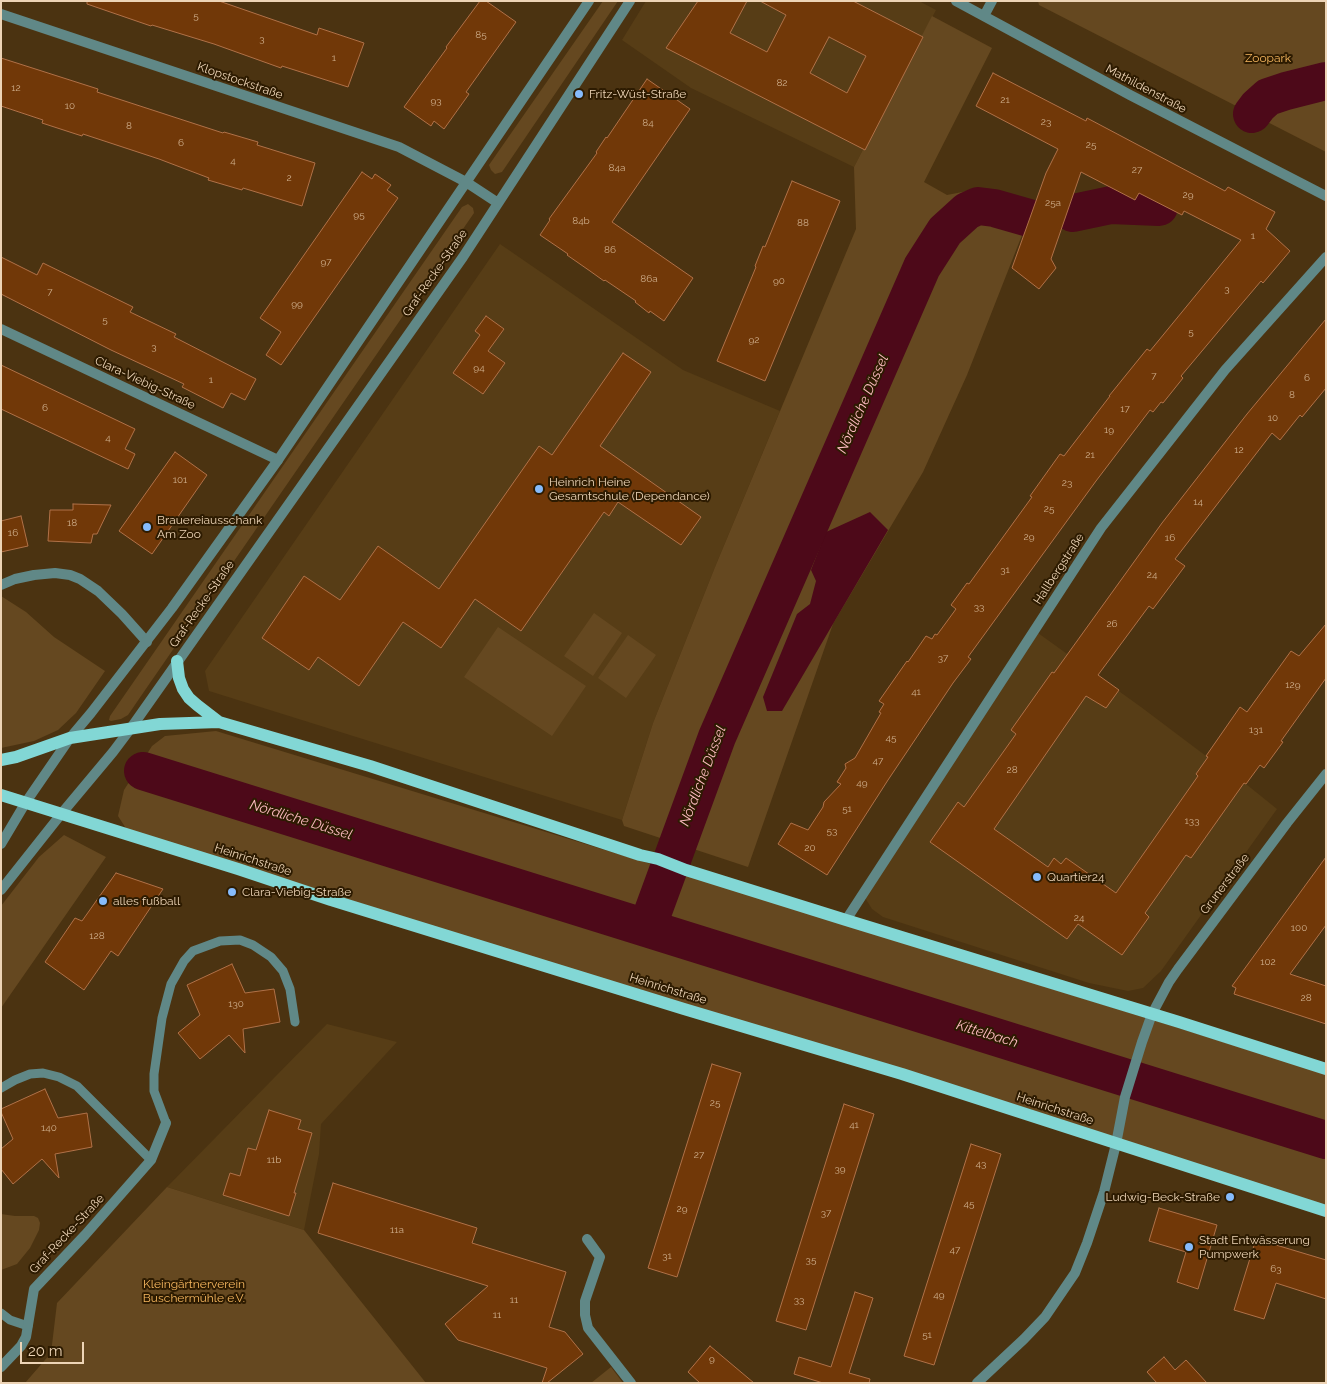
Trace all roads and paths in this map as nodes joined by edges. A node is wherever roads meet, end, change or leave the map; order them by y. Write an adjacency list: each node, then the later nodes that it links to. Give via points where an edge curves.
1 (589, 1): 7 (street, Graf-Recke-Straße)
2 (630, 1): 9 (street, Graf-Recke-Straße)
3 (956, 1): 6 (street, Mathildenstraße)
4 (992, 1): 6 (street)
5 (1, 14): 7 (street, Klopstockstraße, via 399,148)
6 (984, 16): 8 (street, Mathildenstraße)
7 (466, 182): 9 (street); 12 (street, Graf-Recke-Straße)
8 (1326, 196)
9 (498, 203): 15 (street, Graf-Recke-Straße)
10 (1326, 257): 26 (street, Hallbergstraße, via 1225,370 1101,528)
11 (1, 329): 12 (street, Clara-Viebig-Straße)
12 (278, 460): 14 (street, Graf-Recke-Straße)
13 (1, 585): 14 (street, via 24,577 55,573 80,579 104,597)
14 (147, 642): 18 (street, Graf-Recke-Straße)
15 (177, 661): 16 (main road, via 178,678 189,698); 17 (street, Graf-Recke-Straße)
16 (219, 722): 17 (main road); 26 (main road, via 370,766)
17 (131, 728): 18 (main road); 23 (street, Graf-Recke-Straße)
18 (70, 738): 19 (main road); 22 (street, Graf-Recke-Straße)
19 (1, 760)
20 (1326, 774): 27 (street, Grunerstraße, via 1178,969)
21 (1, 794): 22 (main road, Heinrichstraße)
22 (26, 802): 23 (main road, Heinrichstraße); 24 (street, Graf-Recke-Straße)
23 (62, 814): 25 (street, Graf-Recke-Straße); 32 (main road, Heinrichstraße, via 331,900 902,1074)
24 (1, 844)
25 (1, 890)
26 (846, 920): 27 (main road)
27 (1152, 1014): 29 (main road); 32 (street, via 1125,1097)
28 (295, 1022): 31 (lane, via 290,989 282,971 271,957 254,945 240,940 220,941 193,951 171,984 162,1018 154,1091)
29 (1326, 1069)
30 (1, 1088): 33 (lane, via 30,1074 60,1077 77,1086)
31 (166, 1123): 33 (street, Graf-Recke-Straße)
32 (1116, 1144): 34 (main road, Heinrichstraße); 40 (street, via 1104,1192 1075,1273 1045,1317)
33 (152, 1160): 37 (street, Graf-Recke-Straße, via 34,1289)
34 (1326, 1211)
35 (587, 1239): 39 (street, via 600,1257 586,1301 588,1328)
36 (1, 1313): 37 (lane)
37 (28, 1326): 38 (street, Graf-Recke-Straße, via 21,1346)
38 (1, 1367)
39 (632, 1383)
40 (977, 1383)

